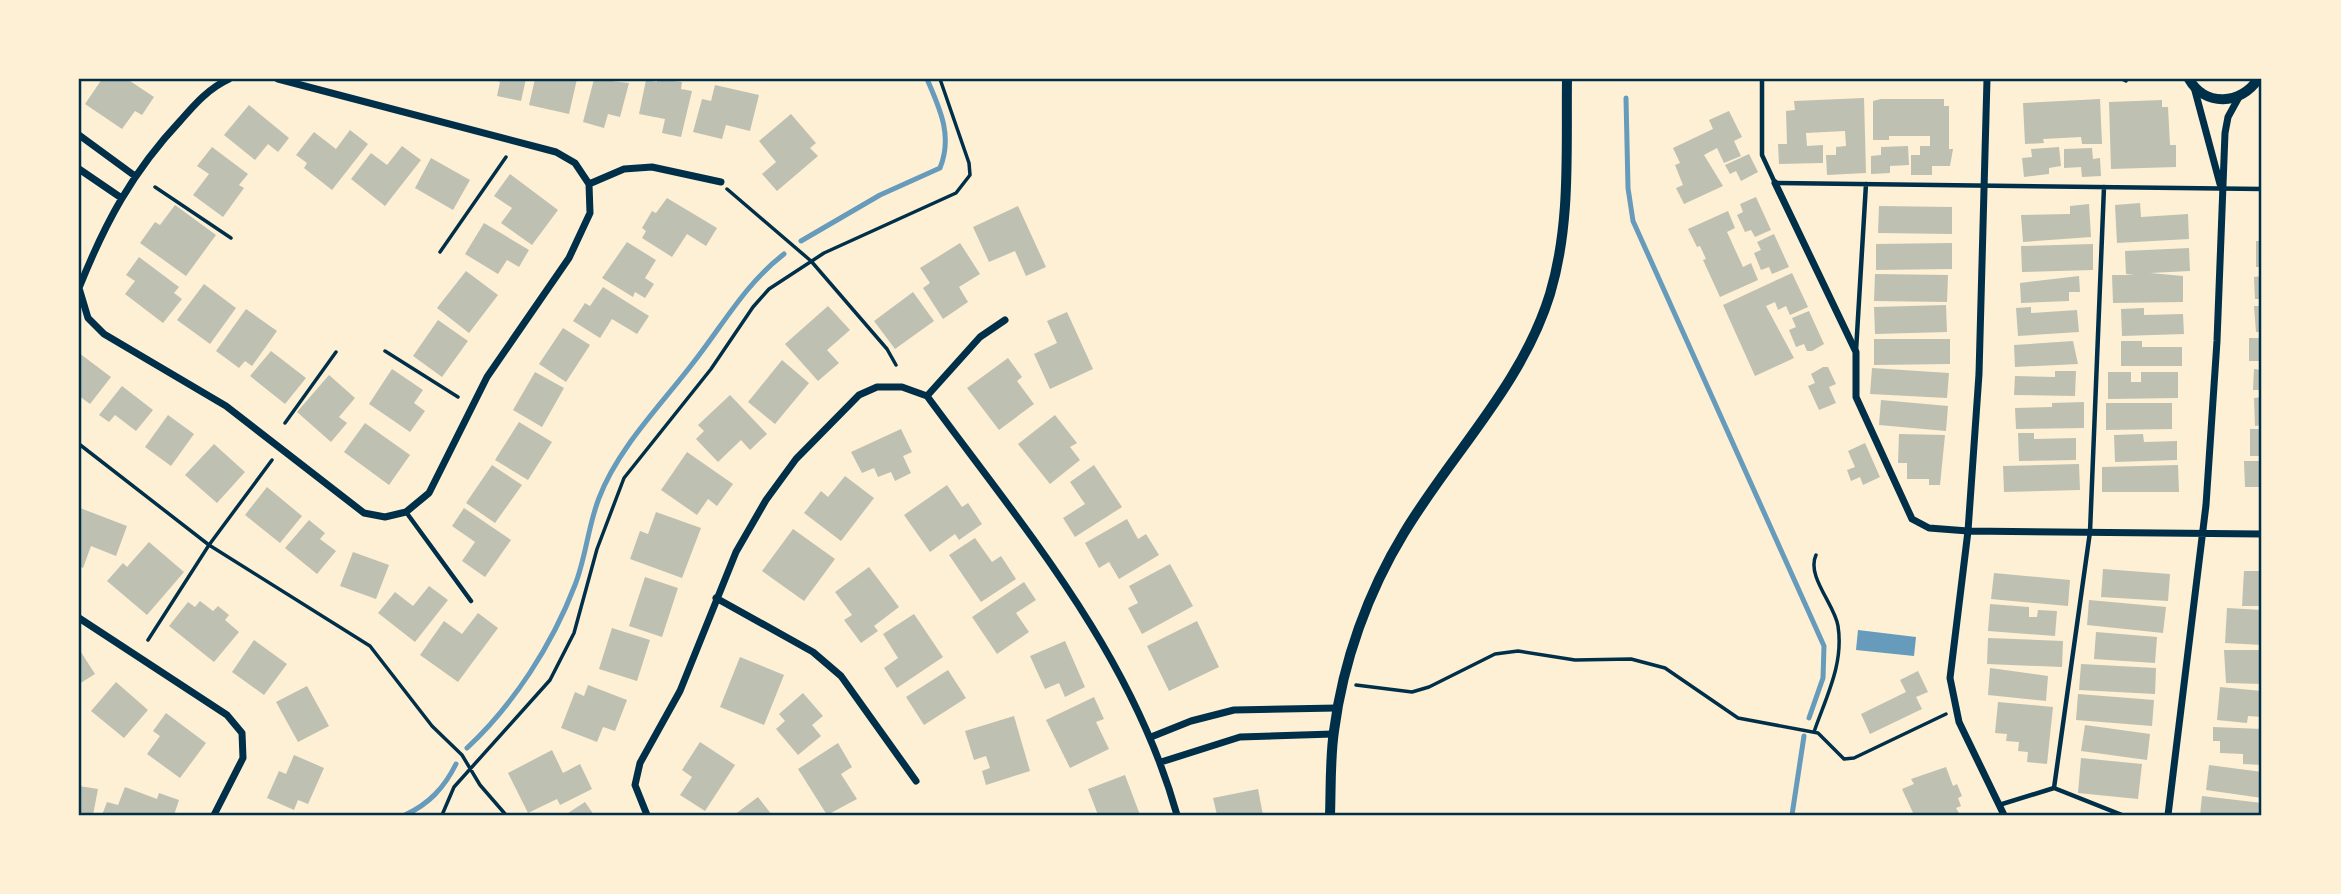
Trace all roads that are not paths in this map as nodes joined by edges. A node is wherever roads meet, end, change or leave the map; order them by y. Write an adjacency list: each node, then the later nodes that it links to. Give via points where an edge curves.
1 (229, 79): 13 (street, via 192,107)
2 (278, 79): 16 (street, via 556,152 575,163)
3 (1567, 79): 34 (street, via 1567,190 1563,239 1550,295 1505,388 1405,531 1376,584)
4 (1762, 79): 15 (lane, via 1762,155)
5 (1987, 79): 18 (street)
6 (2258, 79): 9 (street)
7 (2191, 82): 10 (street, via 2214,99); 20 (street)
8 (2262, 87): 9 (street)
9 (2249, 90): 10 (street)
10 (2239, 97): 20 (street, via 2228,117)
11 (79, 135): 13 (street)
12 (79, 169): 22 (street)
13 (135, 176): 22 (street)
14 (722, 182): 16 (street, via 652,167 624,169)
15 (1775, 183): 17 (lane); 24 (street)
16 (589, 184): 26 (street, via 590,213 569,258 487,377 429,493)
17 (1866, 184): 18 (lane); 24 (lane)
18 (1986, 186): 19 (lane); 27 (street)
19 (2104, 187): 20 (lane); 28 (lane)
20 (2221, 188): 21 (lane); 29 (street, via 2217,341)
21 (2262, 189)
22 (120, 197): 26 (street, via 79,288 88,318 104,334 226,406 364,513 385,517)
23 (1005, 320): 25 (street, via 980,337)
24 (1856, 352): 27 (street, via 1856,397 1912,519 1929,528)
25 (927, 396): 31 (street, via 902,387 877,387 859,395 831,421 796,458 766,500); 36 (street, via 1057,571 1121,676)
26 (406, 512): 32 (lane)
27 (1968, 531): 28 (street); 40 (street, via 1950,678 1959,722)
28 (2090, 532): 29 (street); 39 (lane)
29 (2203, 533): 30 (street); 47 (street)
30 (2262, 534)
31 (716, 598): 38 (street, via 813,652 841,676); 42 (street, via 680,691 640,763 635,785)
32 (471, 601)
33 (79, 618): 41 (street, via 227,715 242,733 243,758)
34 (1337, 708): 35 (street); 36 (street, via 1234,709)
35 (1333, 734): 37 (street, via 1240,737); 44 (street)
36 (1151, 737): 37 (street)
37 (1161, 762): 43 (street)
38 (916, 781)
39 (2054, 788): 40 (lane); 46 (lane)
40 (1999, 805): 45 (street)
41 (214, 815)
42 (647, 815)
43 (1177, 815)
44 (1330, 815)
45 (2004, 815)
46 (2122, 815)
47 (2168, 815)

